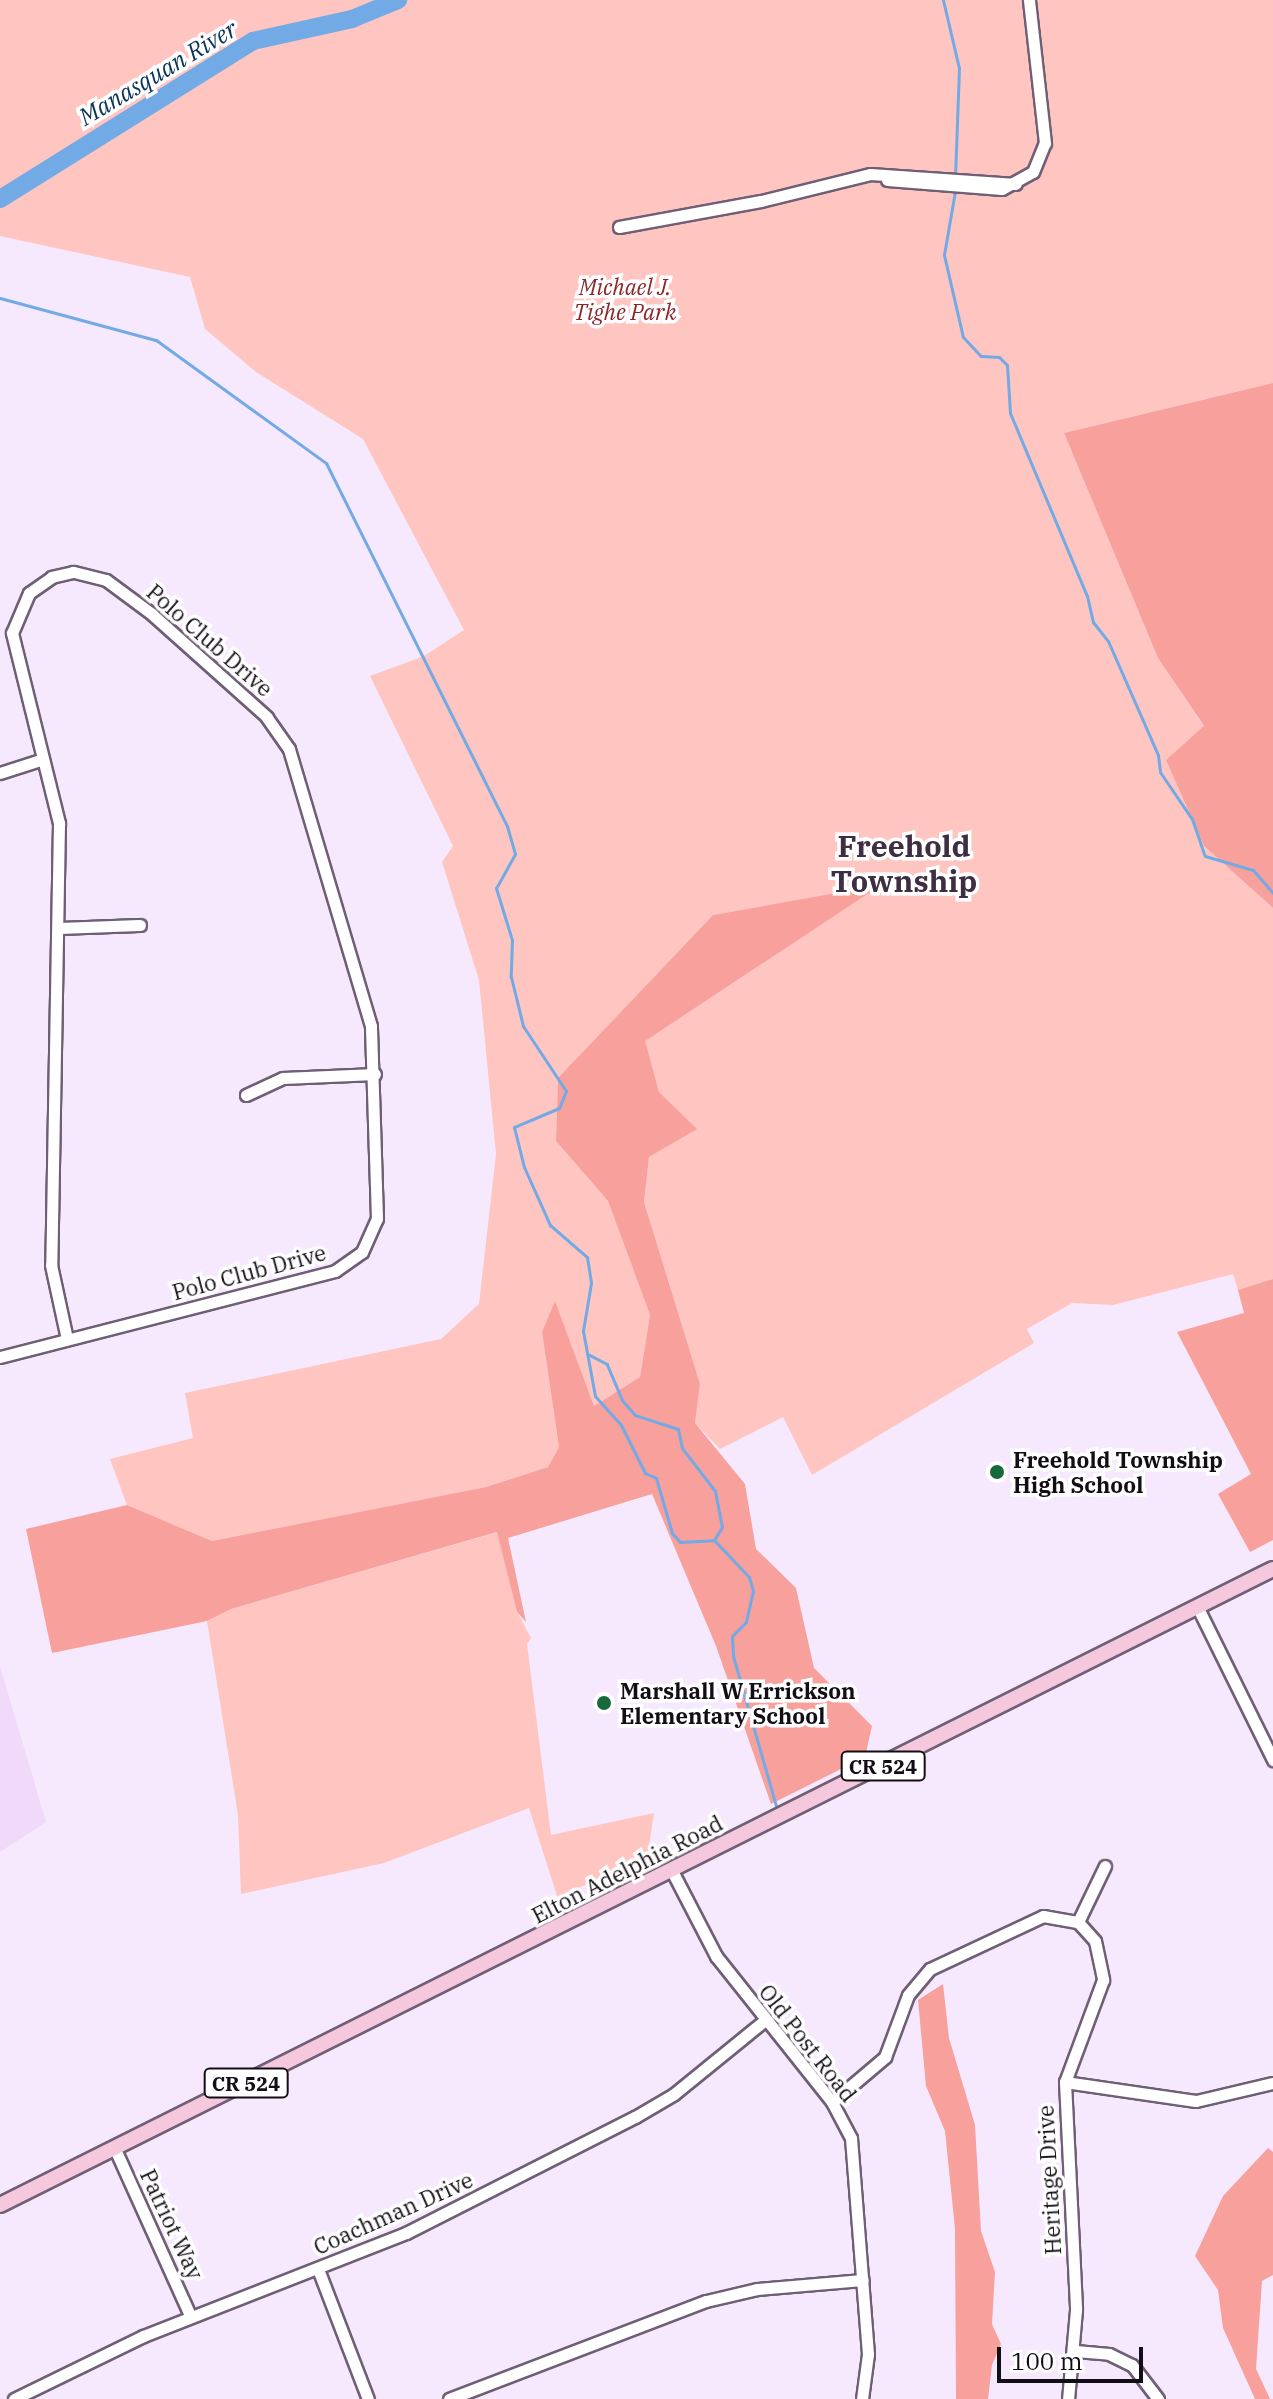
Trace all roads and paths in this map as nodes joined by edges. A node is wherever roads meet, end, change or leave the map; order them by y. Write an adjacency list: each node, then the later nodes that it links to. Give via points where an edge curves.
1 (1029, 0): 2 (street, via 1045,143 1038,166 1016,184 1002,189 962,181 847,178 761,201)
2 (619, 227)
3 (43, 759): 4 (street); 6 (street, Polo Club Drive, via 59,823); 7 (street, Polo Club Drive, via 14,652 13,625 24,598 43,581 73,572 95,575 152,614 254,704 289,749 371,1026)
4 (0, 773)
5 (140, 925): 6 (street)
6 (58, 928): 9 (street, Polo Club Drive, via 51,1265)
7 (375, 1074): 8 (street, via 283,1078); 9 (street, Polo Club Drive, via 377,1219 367,1245 353,1261 292,1283)
8 (246, 1095)
9 (67, 1339): 10 (street, Polo Club Drive)
10 (0, 1357)
11 (1273, 1569): 12 (main road, Elton Adelphia Road / CR 524)
12 (1197, 1606): 13 (street); 15 (main road, Elton Adelphia Road / CR 524)
13 (1273, 1760)
14 (1105, 1866): 16 (street)
15 (672, 1871): 17 (street, Old Post Road, via 716,1956); 21 (main road, Elton Adelphia Road / CR 524)
16 (1078, 1922): 18 (street, Heritage Drive, via 1099,1948 1103,1980); 20 (street, via 1051,1915 1031,1918 930,1969 908,1995 885,2057)
17 (765, 2020): 20 (street, Old Post Road); 23 (street, Coachman Drive, via 674,2094 635,2117 406,2233)
18 (1065, 2082): 19 (street, via 1196,2101); 26 (street, Heritage Drive)
19 (1273, 2083)
20 (832, 2102): 24 (street, Old Post Road, via 854,2149)
21 (115, 2149): 22 (main road, Elton Adelphia Road / CR 524); 25 (street, Patriot Way)
22 (0, 2205)
23 (318, 2269): 25 (street, Coachman Drive); 28 (street)
24 (863, 2280): 29 (street, via 733,2293); 30 (street, Old Post Road, via 868,2354)
25 (191, 2317): 27 (street, Coachman Drive)
26 (1076, 2351): 31 (street, Heritage Drive); 32 (street, via 1109,2354 1132,2365)
27 (14, 2399)
28 (368, 2399)
29 (449, 2399)
30 (862, 2399)
31 (1068, 2399)
32 (1158, 2399)

